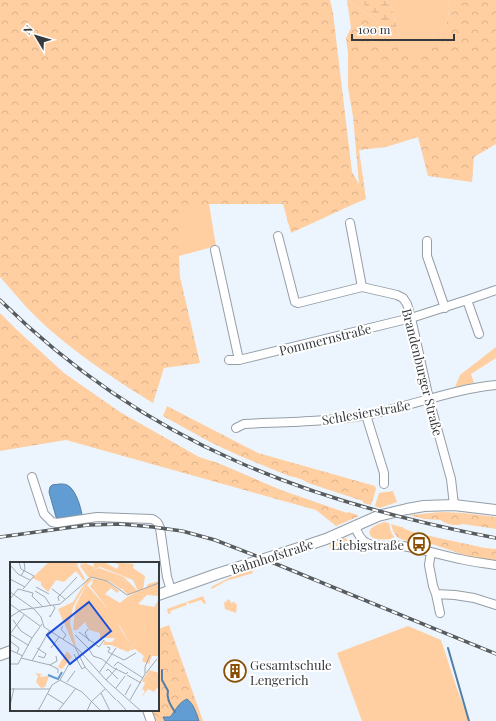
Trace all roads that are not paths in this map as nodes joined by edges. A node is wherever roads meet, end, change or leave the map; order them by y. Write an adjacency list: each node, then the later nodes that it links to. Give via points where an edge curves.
1 (350, 224): 5 (street)
2 (278, 236): 5 (street, Brandenburger Straße, via 295,302)
3 (427, 241): 8 (street, via 428,256)
4 (215, 250): 12 (street)
5 (362, 287): 9 (street, Brandenburger Straße, via 403,298)
6 (496, 290): 7 (street, Pommernstraße)
7 (467, 300): 8 (street, Pommernstraße); 10 (street)
8 (445, 308): 9 (street, Pommernstraße)
9 (411, 318): 12 (street, Pommernstraße); 14 (street, Brandenburger Straße)
10 (479, 334)
11 (229, 360): 12 (street, Pommernstraße)
12 (239, 360)
13 (496, 385): 14 (street, Schlesierstraße)
14 (429, 400): 15 (street, Schlesierstraße); 19 (street, Brandenburger Straße, via 451,479)
15 (366, 415): 16 (street, Schlesierstraße, via 318,421 244,424); 18 (street, via 384,473)
16 (236, 428)
17 (32, 477): 24 (street, via 44,514 52,522 97,517 156,520 160,528)
18 (384, 484)
19 (454, 505): 20 (street, Bahnhofstraße); 21 (street, Bahnhofstraße, via 406,509 378,516)
20 (496, 510)
21 (354, 526): 22 (street, via 363,541 368,544 401,546); 24 (street, Bahnhofstraße, via 308,545)
22 (431, 552): 23 (street); 25 (street, via 429,565)
23 (496, 565)
24 (171, 590): 26 (street, Bahnhofstraße)
25 (436, 594): 27 (street, via 474,598); 28 (street)
26 (159, 595)
27 (496, 605)
28 (440, 613)
29 (10, 651): 30 (street)
30 (0, 655)
31 (147, 711): 32 (street)
32 (151, 721)

